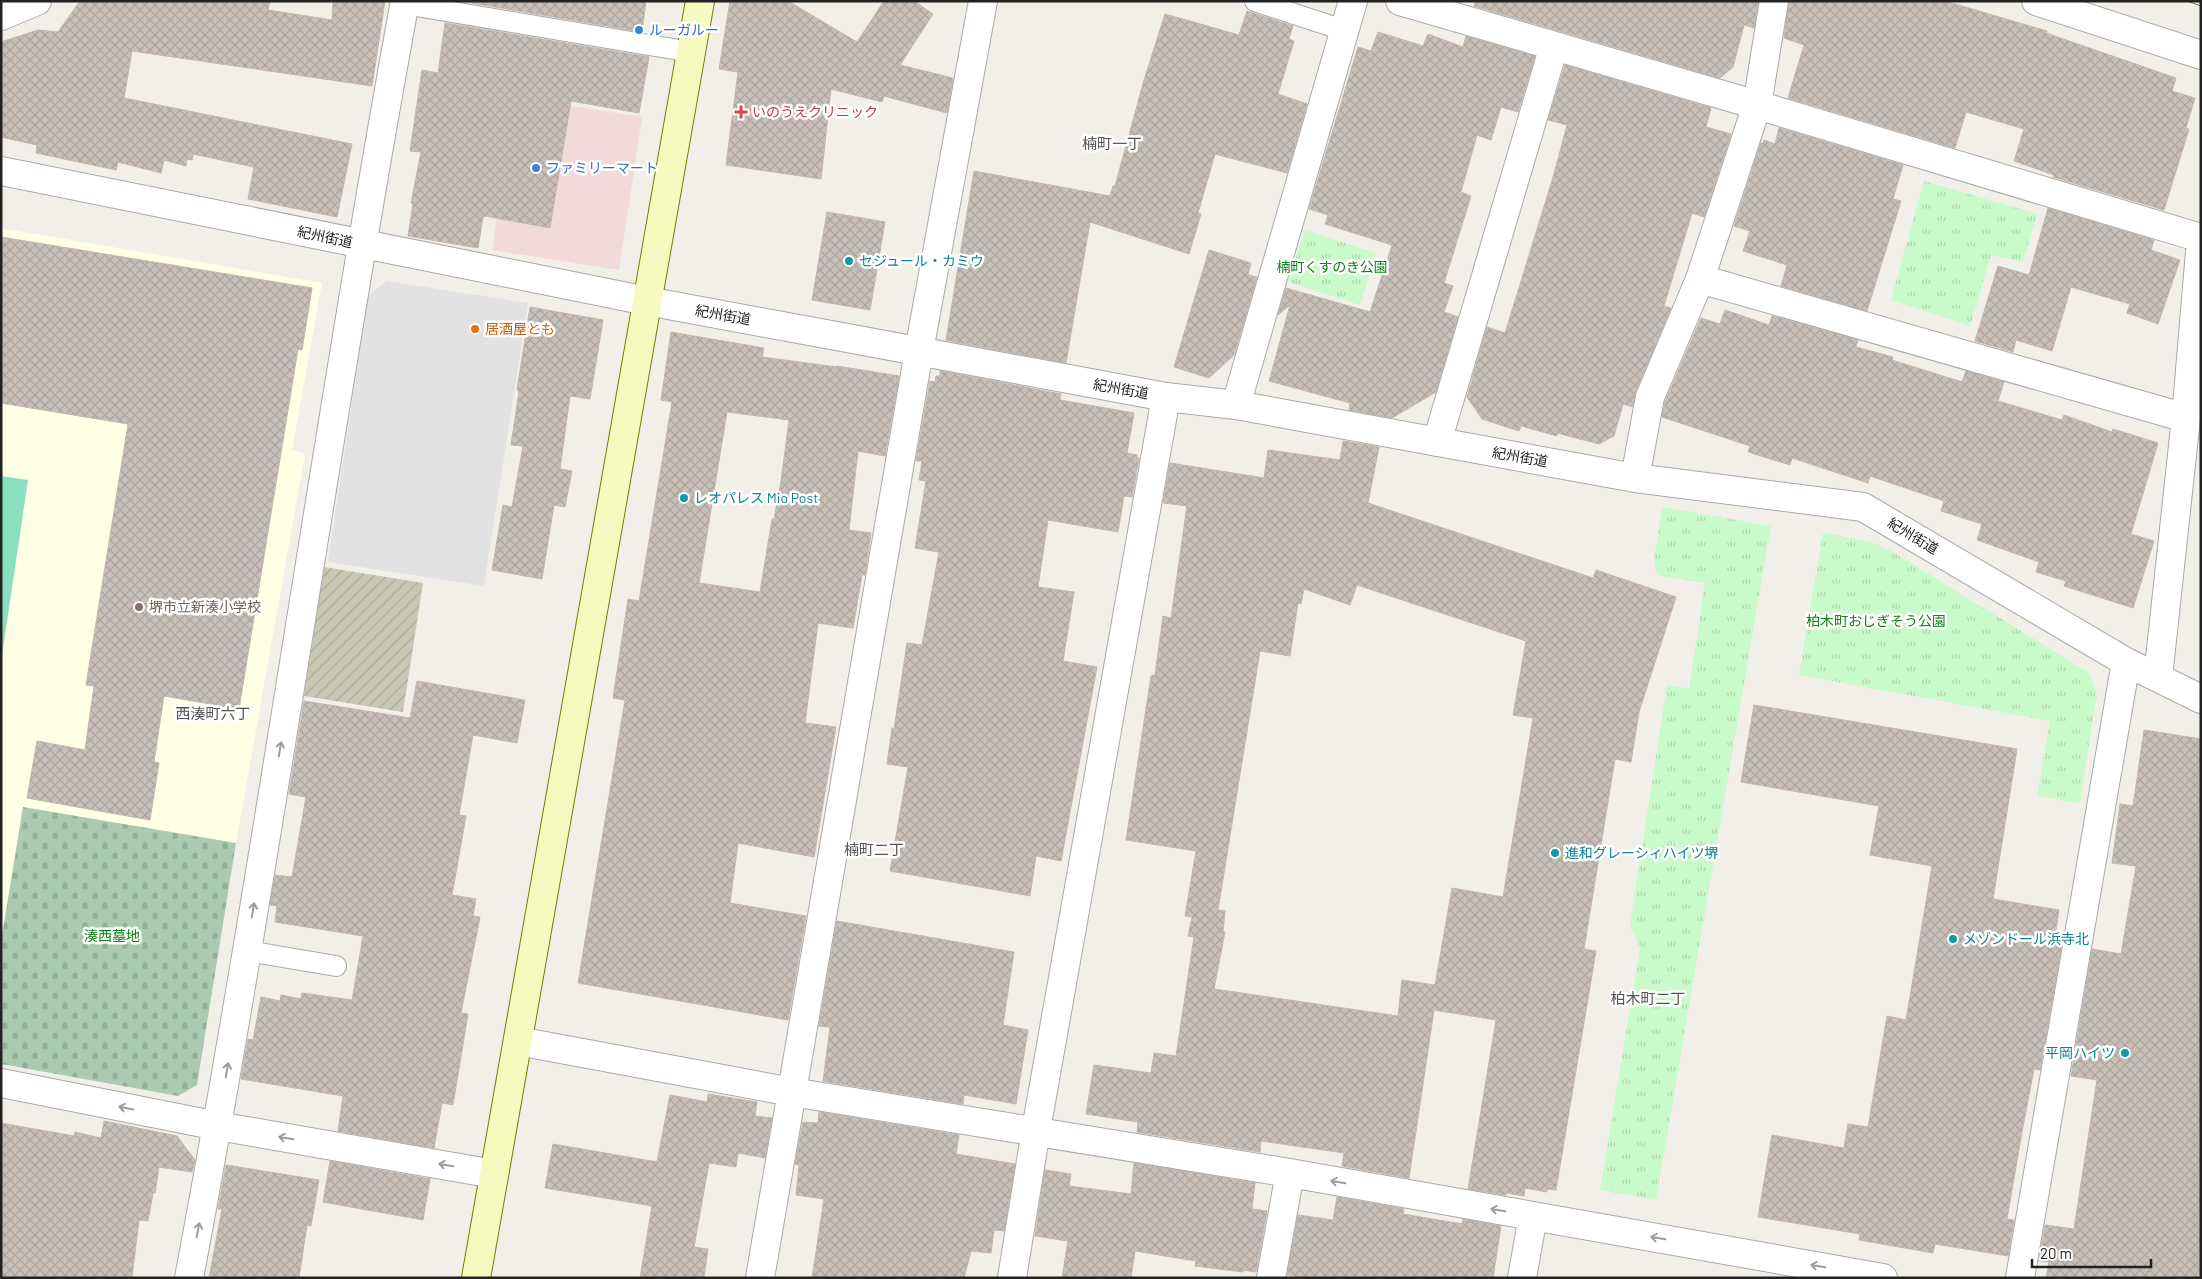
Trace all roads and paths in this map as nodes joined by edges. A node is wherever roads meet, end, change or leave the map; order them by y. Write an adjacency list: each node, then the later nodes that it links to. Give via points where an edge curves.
1 (37, 1): 10 (street)
2 (700, 1): 13 (street)
3 (983, 1): 21 (street)
4 (1255, 1): 11 (lane)
5 (1353, 1): 11 (street)
6 (1400, 1): 12 (street)
7 (1774, 1): 15 (street)
8 (2036, 1): 14 (street)
9 (400, 2): 13 (lane); 18 (street)
10 (1, 16)
11 (1343, 30): 23 (street)
12 (1554, 46): 15 (street); 25 (street)
13 (691, 52): 20 (street)
14 (2201, 54)
15 (1756, 105): 17 (street); 19 (street)
16 (1, 171): 18 (street, 紀州街道)
17 (2201, 239): 24 (street)
18 (362, 245): 20 (street, 紀州街道); 30 (street, one-way to 18)
19 (1700, 279): 24 (street); 26 (street, via 1650,397)
20 (647, 301): 21 (street, 紀州街道); 32 (street)
21 (919, 351): 22 (street, 紀州街道); 34 (street)
22 (1166, 397): 23 (street, 紀州街道); 36 (street)
23 (1236, 405): 25 (street, 紀州街道)
24 (2186, 418): 28 (street)
25 (1437, 442): 26 (street, 紀州街道)
26 (1635, 478): 27 (street, 紀州街道, via 1863,507)
27 (2126, 662): 28 (street, 紀州街道); 48 (street)
28 (2158, 677): 29 (street, 紀州街道)
29 (2201, 699)
30 (247, 951): 31 (lane); 35 (street, one-way to 30)
31 (336, 966)
32 (518, 1041): 34 (street); 38 (street)
33 (1, 1083): 35 (street, one-way to 33)
34 (792, 1092): 36 (street); 43 (street)
35 (218, 1126): 38 (street, one-way to 35); 41 (street, one-way to 35)
36 (1036, 1130): 37 (street); 44 (street)
37 (1290, 1173): 39 (street, one-way to 37); 45 (street)
38 (494, 1174): 42 (street)
39 (1533, 1216): 40 (street, one-way to 39); 46 (street)
40 (1776, 1269): 47 (street, one-way to 40)
41 (189, 1278)
42 (476, 1278)
43 (760, 1278)
44 (1012, 1278)
45 (1271, 1278)
46 (1522, 1278)
47 (1883, 1278)
48 (2020, 1278)

